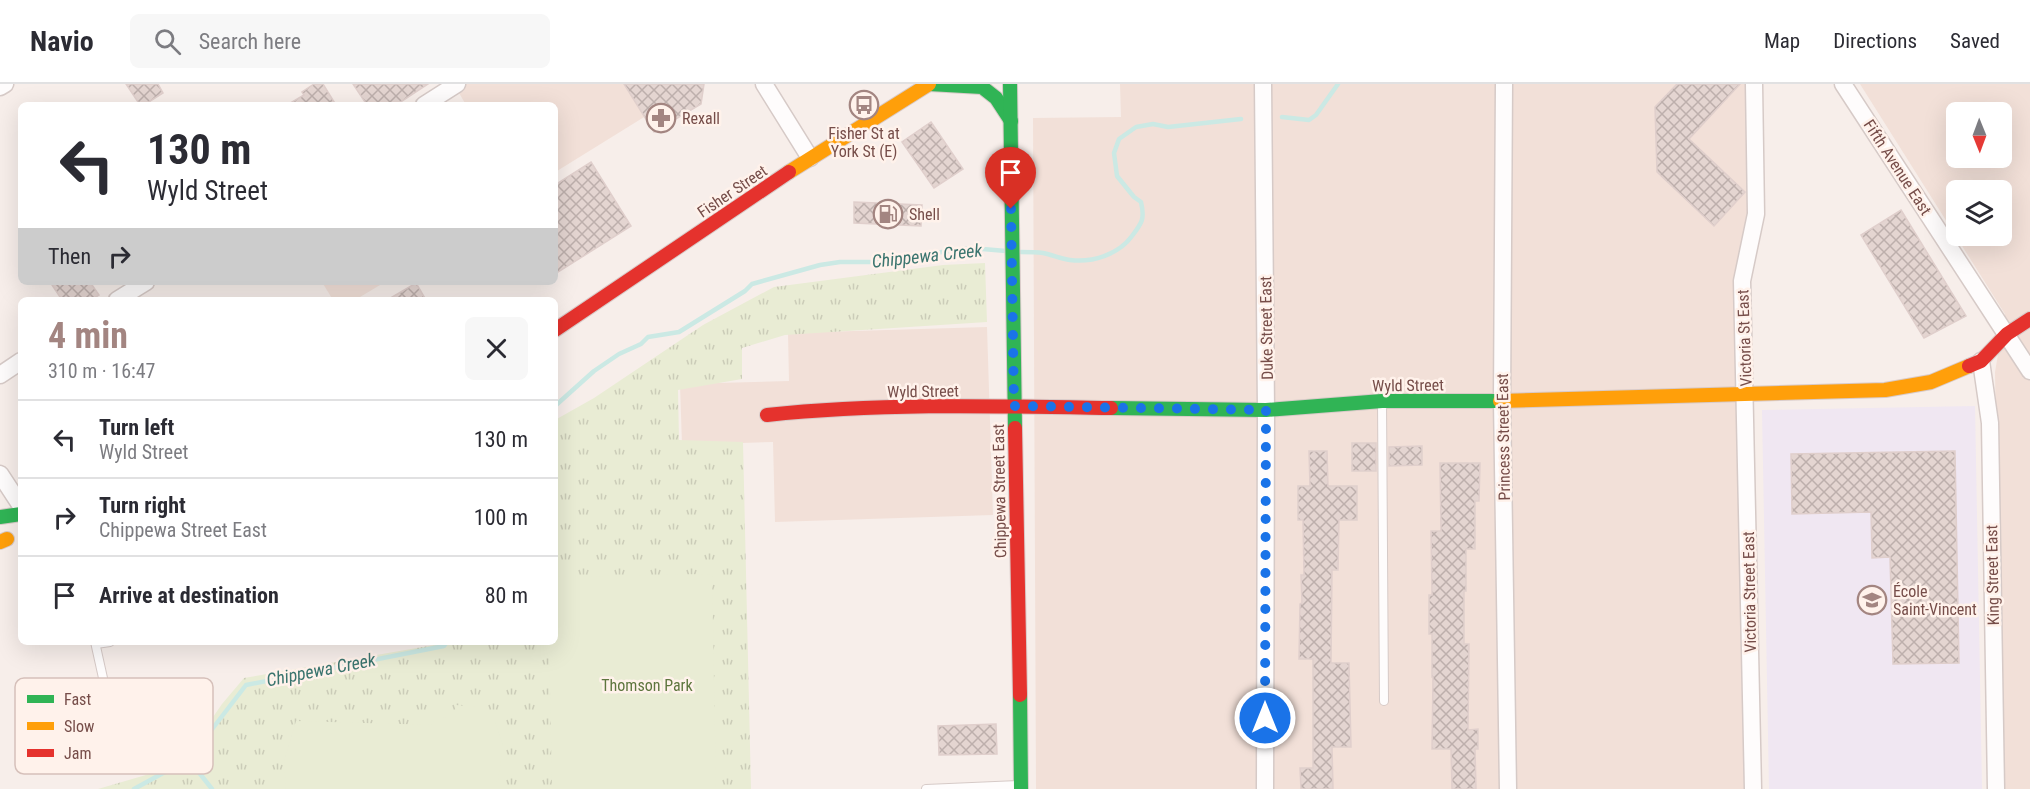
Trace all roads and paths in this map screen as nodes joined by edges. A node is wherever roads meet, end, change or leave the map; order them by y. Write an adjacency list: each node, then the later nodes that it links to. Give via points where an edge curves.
1 (5, 84): 10 (street)
2 (457, 84): 11 (street)
3 (764, 84): 13 (street)
4 (929, 84): 12 (street, via 982,87 996,98); 13 (street, Fisher Street)
5 (1010, 84): 12 (street, Chippewa Street East)
6 (1263, 84): 27 (street, Duke Street East)
7 (1504, 84): 25 (street, Princess Street East)
8 (1754, 84): 23 (street, Victoria St East, via 1756,214 1742,281)
9 (1843, 84): 18 (street, Fifth Avenue East)
10 (0, 87)
11 (429, 102)
12 (1012, 122): 26 (street, Chippewa Street East)
13 (810, 158): 17 (street, Fisher Street)
14 (141, 285): 15 (street)
15 (122, 297)
16 (2030, 319): 18 (street, Wyld Street)
17 (558, 328)
18 (2007, 334): 19 (street, Wyld Street); 21 (street, Fifth Avenue East)
19 (1981, 362): 23 (street, Wyld Street, via 1931,381 1885,390); 41 (street, King Street East, via 1990,423)
20 (18, 363): 22 (street)
21 (2030, 371)
22 (0, 375)
23 (1746, 395): 25 (street, Wyld Street); 40 (street, Victoria Street East)
24 (1382, 400): 25 (street, Wyld Street); 27 (street, Wyld Street); 35 (lane)
25 (1502, 401): 39 (street, Princess Street East)
26 (1014, 406): 27 (street, Wyld Street); 28 (street, Wyld Street, via 834,408); 36 (street, Chippewa Street East)
27 (1266, 410): 38 (street, Duke Street East)
28 (767, 415)
29 (0, 474): 30 (street)
30 (18, 501)
31 (18, 514): 32 (street)
32 (0, 517)
33 (96, 645): 34 (lane)
34 (103, 678)
35 (1384, 701)
36 (1021, 787): 37 (lane)
37 (926, 789)
38 (1265, 789)
39 (1508, 789)
40 (1753, 789)
41 (1996, 789)

